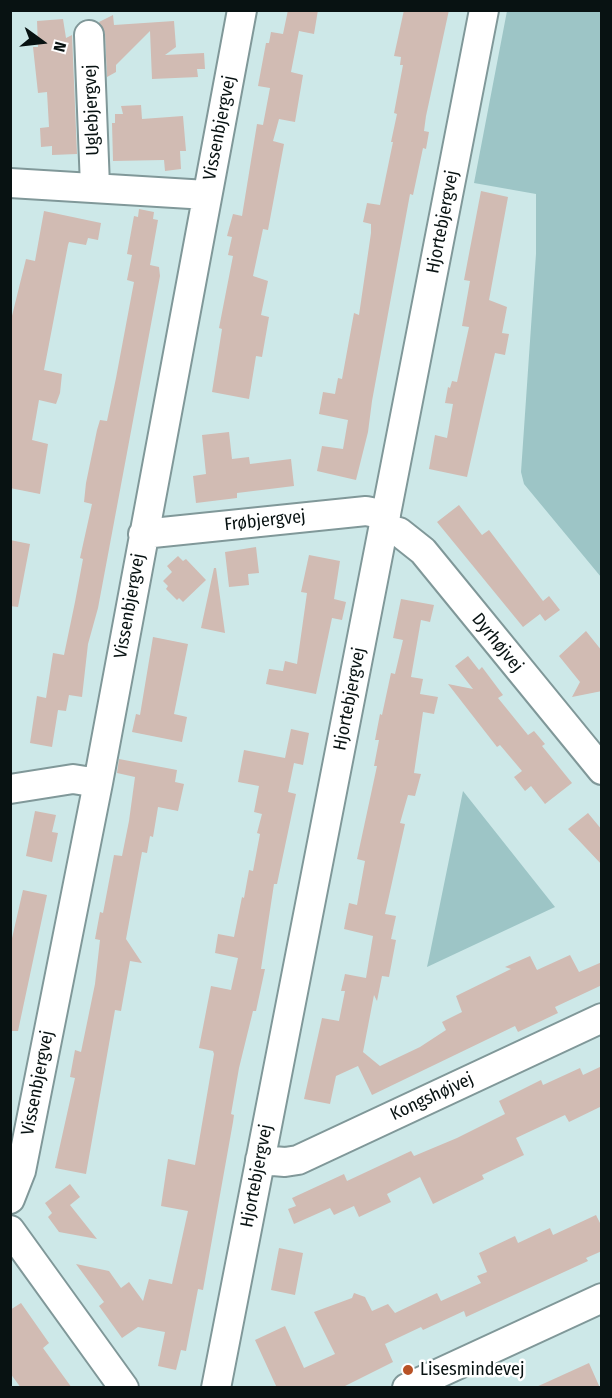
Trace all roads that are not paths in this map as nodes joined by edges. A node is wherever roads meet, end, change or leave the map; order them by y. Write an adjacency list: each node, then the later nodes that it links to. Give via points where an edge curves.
1 (242, 10): 6 (street, Vissenbjergvej)
2 (484, 10): 7 (street, Hjortebjergvej)
3 (89, 34): 5 (street, Uglebjergvej)
4 (10, 183): 5 (street)
5 (94, 186): 6 (street)
6 (207, 195): 8 (street, Vissenbjergvej)
7 (384, 522): 8 (street, Frøbjergvej, via 366,511); 9 (street, Dyrhøjvej, via 423,551); 13 (street, Hjortebjergvej)
8 (143, 534): 10 (street, Vissenbjergvej)
9 (602, 770)
10 (98, 783): 11 (street, via 73,779); 14 (street, Vissenbjergvej, via 21,1171)
11 (10, 789)
12 (602, 1018): 13 (street, Kongshøjvej, via 298,1160)
13 (260, 1160): 18 (street, Hjortebjergvej)
14 (10, 1199)
15 (10, 1230): 17 (street)
16 (602, 1298): 19 (street)
17 (124, 1388)
18 (216, 1388)
19 (407, 1388)

